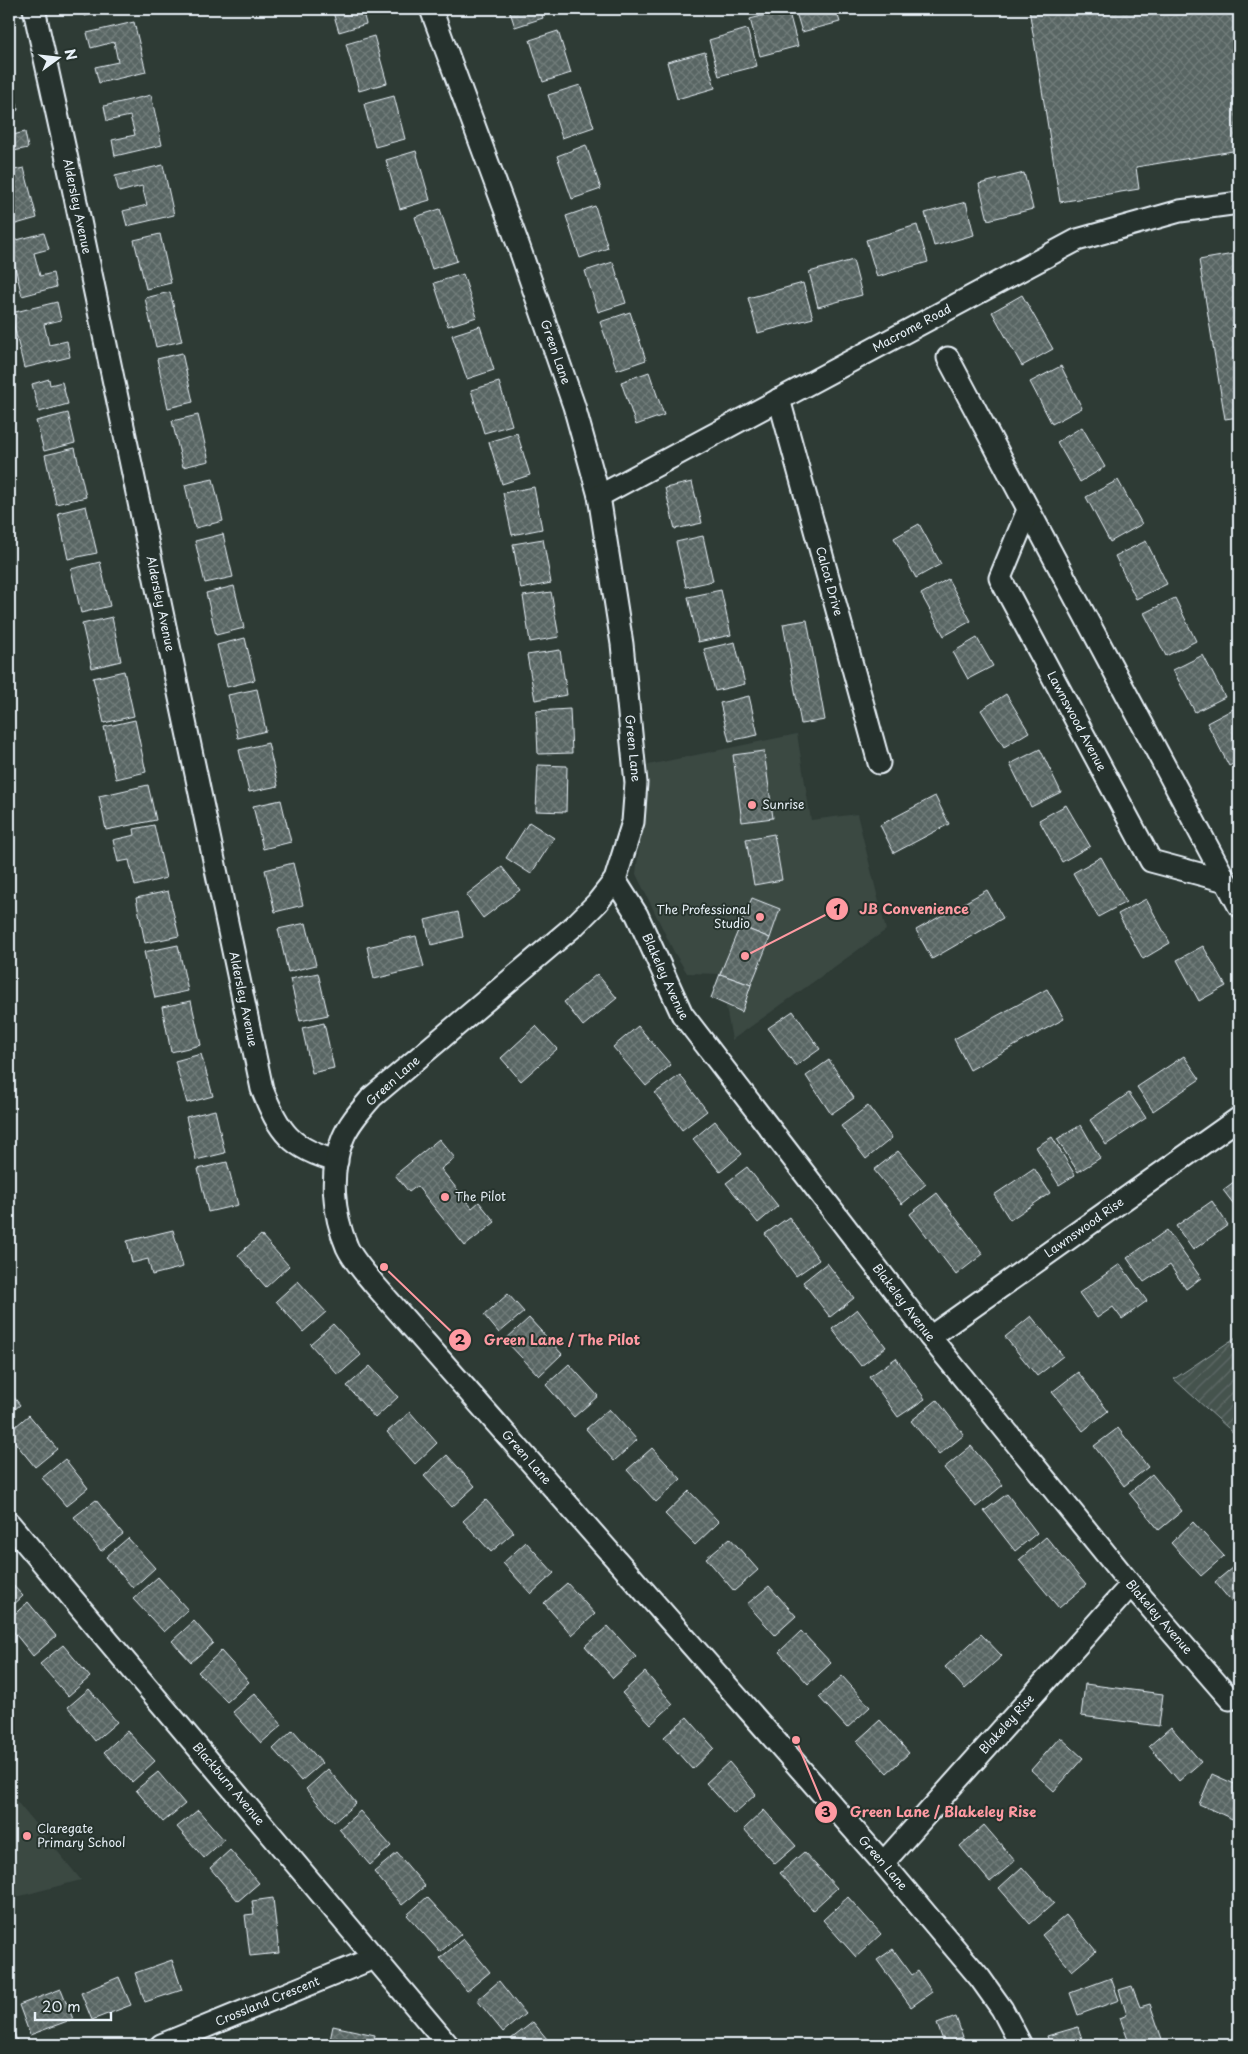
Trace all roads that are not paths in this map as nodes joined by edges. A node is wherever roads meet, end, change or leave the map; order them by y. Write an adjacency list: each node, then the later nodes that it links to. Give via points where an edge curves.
1 (34, 9): 13 (street, Aldersley Avenue, via 262,1089 273,1117 284,1133 320,1157)
2 (431, 9): 6 (street, Green Lane, via 519,247 564,378)
3 (1239, 203): 5 (street, Macrome Road, via 1180,212 1077,240)
4 (948, 358): 7 (street)
5 (779, 399): 6 (street, Macrome Road); 8 (street, Calcot Drive)
6 (599, 496): 9 (street, Green Lane, via 622,644 636,783 633,822)
7 (1028, 510): 10 (street); 10 (street, Lawnswood Avenue, via 1000,578 1114,792 1151,860)
8 (879, 763)
9 (615, 880): 13 (street, Green Lane, via 574,926 372,1097 343,1138); 14 (street, Blakeley Avenue, via 637,914 682,1014)
10 (1226, 881): 11 (street)
11 (1239, 906)
12 (1239, 1118): 14 (street, Lawnswood Rise)
13 (337, 1162): 18 (street, Green Lane, via 334,1187 347,1248 374,1284)
14 (930, 1337): 16 (street, Blakeley Avenue)
15 (9, 1523): 19 (street, Blackburn Avenue)
16 (1131, 1585): 17 (street, Blakeley Avenue); 18 (street, Blakeley Rise)
17 (1230, 1699)
18 (883, 1863): 22 (street, Green Lane, via 980,1978 1002,2009)
19 (374, 1958): 20 (street, Crossland Crescent); 21 (street, Blackburn Avenue)
20 (162, 2045)
21 (448, 2045)
22 (1021, 2045)

